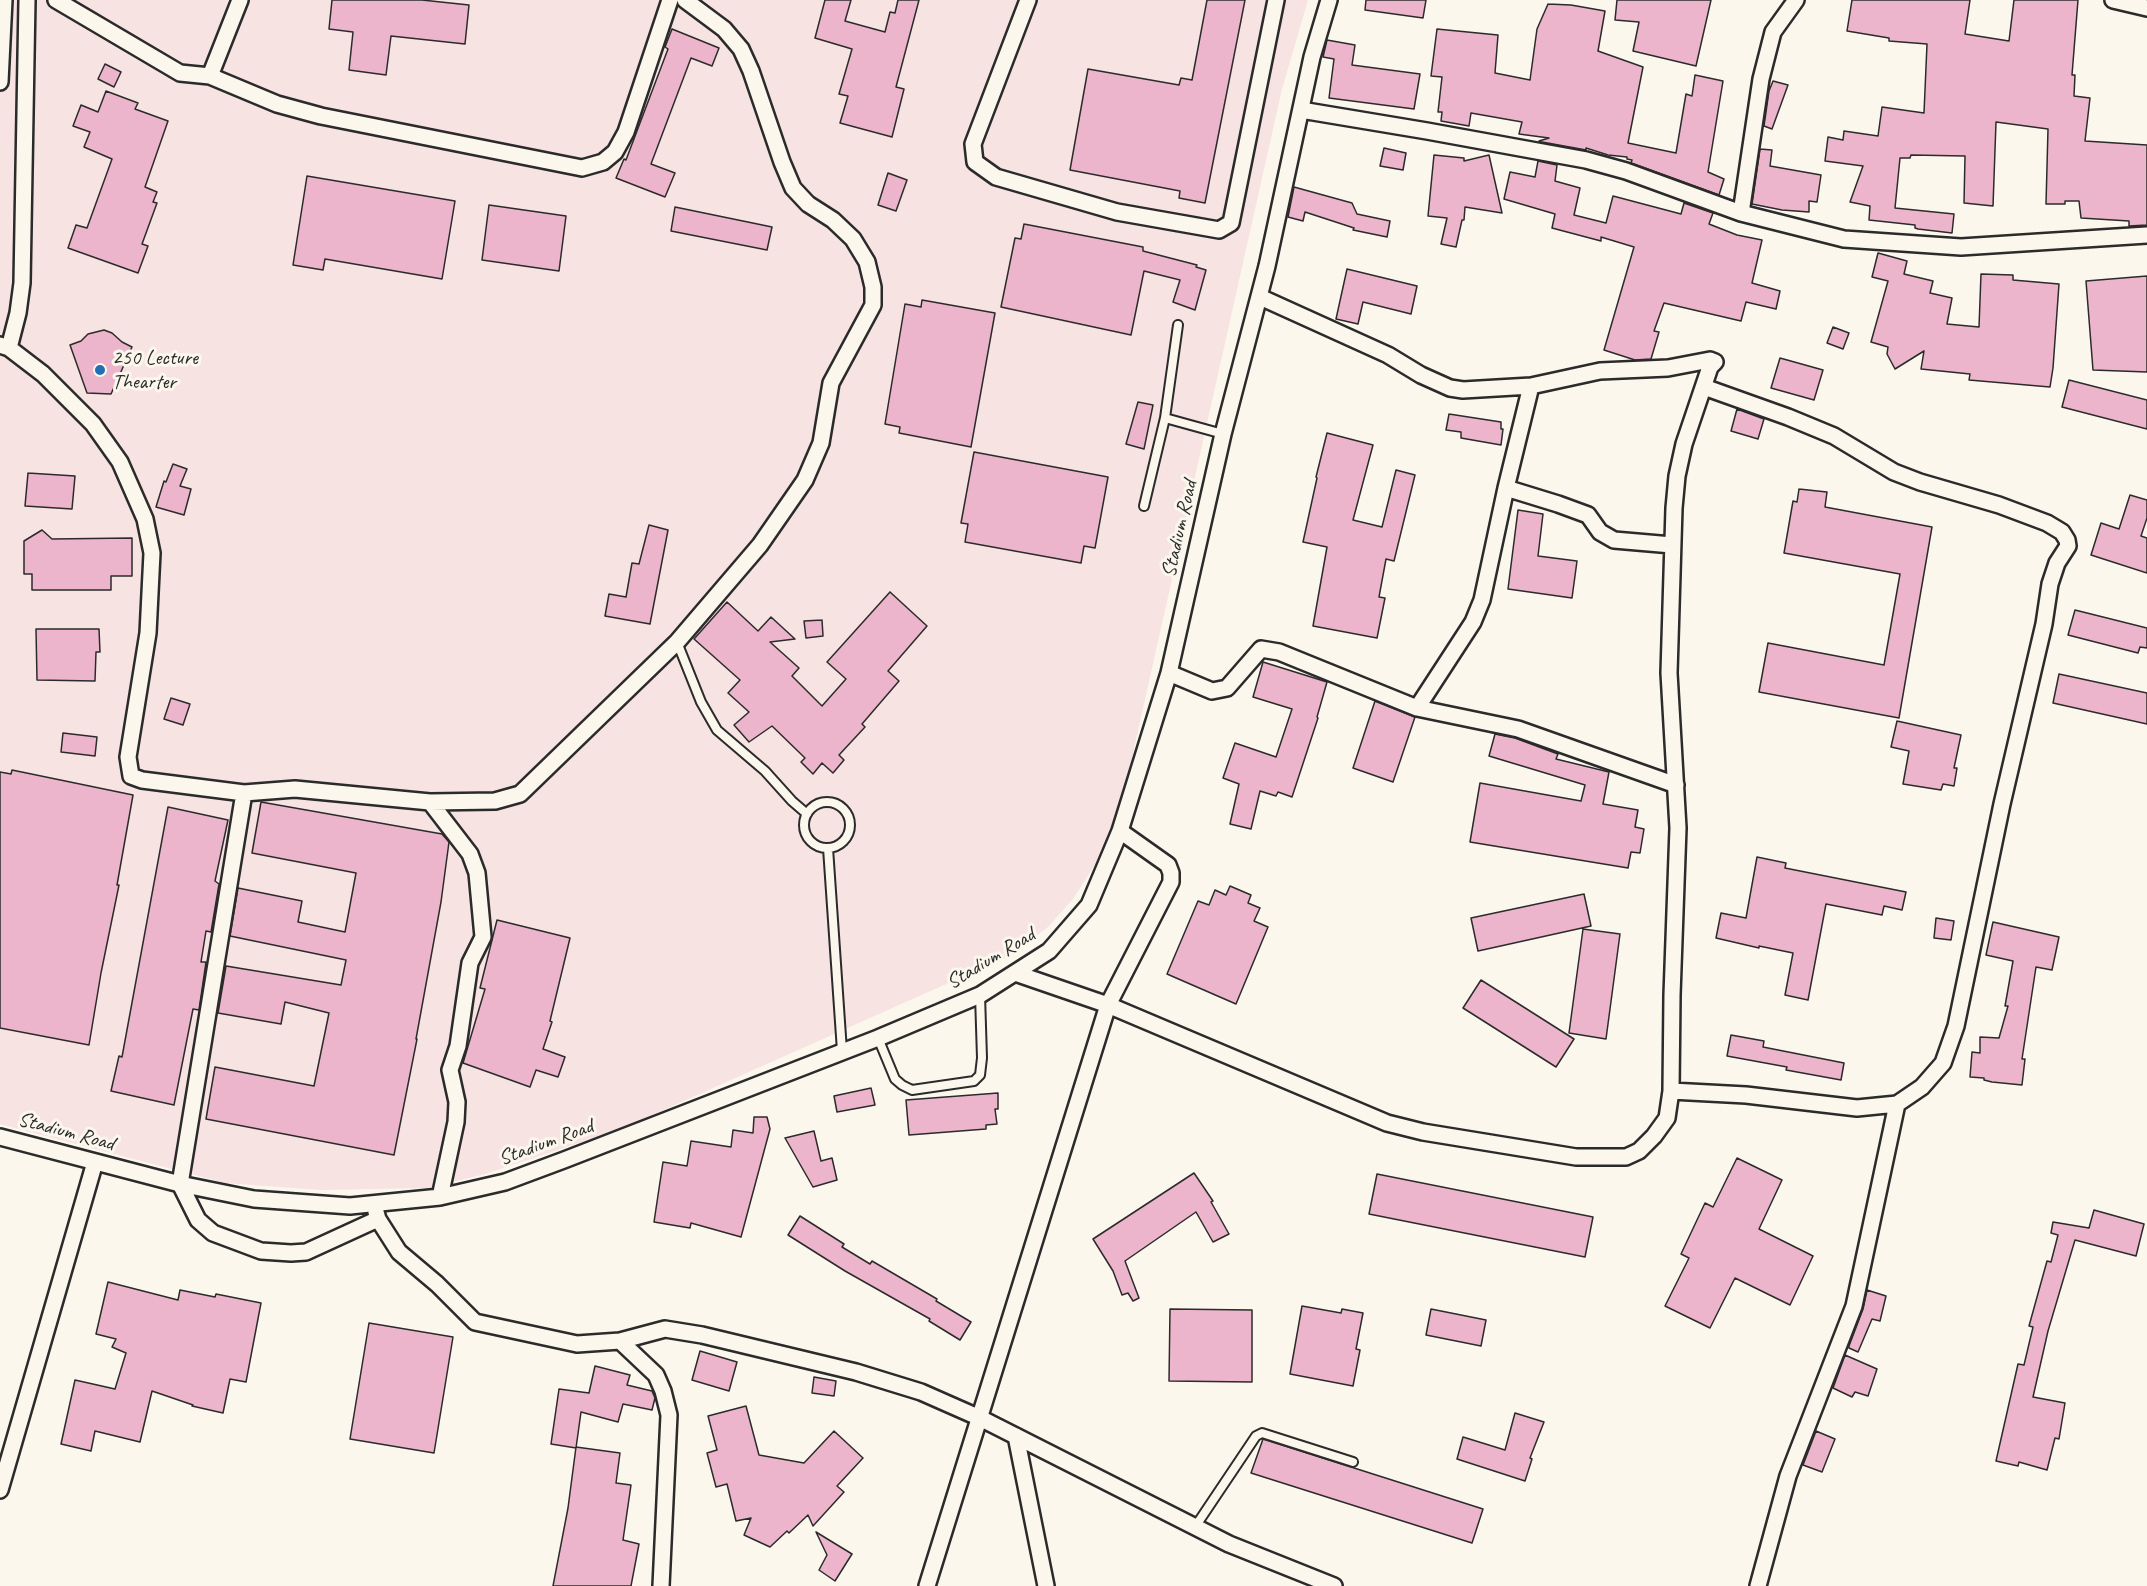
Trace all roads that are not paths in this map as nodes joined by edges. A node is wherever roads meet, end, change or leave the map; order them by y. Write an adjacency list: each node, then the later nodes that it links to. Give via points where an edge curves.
1 (4, 0): 14 (street)
2 (27, 0): 20 (street, via 22,283 18,313)
3 (56, 0): 13 (street, via 180,73)
4 (240, 0): 13 (street)
5 (670, 0): 13 (street, via 626,132 615,152 603,162 582,168 321,116 277,104)
6 (685, 0): 28 (street, via 724,29 741,50 793,188 853,239 867,262 873,305 831,383 820,443 805,480 760,545)
7 (1028, 0): 8 (street, via 974,144 975,162 996,177 1117,212 1219,230 1231,223)
8 (1276, 0)
9 (1329, 0): 15 (street, Stadium Road)
10 (1796, 0): 16 (street, via 1773,32 1761,79)
11 (2113, 0): 12 (street)
12 (2147, 8)
13 (210, 76)
14 (0, 82)
15 (1301, 110): 16 (street, via 1586,160); 18 (street, Stadium Road)
16 (1741, 213): 17 (street, via 1844,238 1961,247)
17 (2147, 235)
18 (1260, 297): 21 (street, via 1450,388); 24 (street, Stadium Road)
19 (1178, 325): 23 (lane)
20 (5, 347): 32 (street, via 43,374 93,424 120,462 145,519 152,564 147,633 128,757 131,776)
21 (1531, 386): 22 (street, via 1600,370 1668,368 1710,360 1715,362); 25 (street)
22 (1704, 387): 27 (street, via 1677,476); 43 (street, via 1834,436 1894,472 2047,523 2067,540 2068,546 2050,584 1956,1026 1943,1063 1922,1087)
23 (1165, 418): 24 (lane); 26 (lane)
24 (1223, 434): 29 (street, Stadium Road)
25 (1506, 488): 27 (street, via 1588,515 1600,532 1614,540); 30 (street, via 1482,600 1473,622)
26 (1144, 506)
27 (1672, 545): 31 (street, via 1669,673)
28 (677, 642): 33 (street, via 519,794 495,801); 34 (lane, via 717,730)
29 (1169, 674): 30 (street, via 1212,691 1227,688 1261,649 1279,652); 35 (street, Stadium Road)
30 (1417, 708): 31 (street, via 1518,729)
31 (1676, 785): 42 (street)
32 (244, 793): 33 (street, via 295,789); 46 (street)
33 (430, 802): 47 (street, via 470,854 477,873 483,938 470,963 458,1046 450,1070 457,1102 456,1122)
34 (807, 814): 36 (lane, via 807,837); 36 (lane, via 818,803 826,802 835,803 847,813 848,836 843,843)
35 (1120, 831): 37 (street, Stadium Road, via 1089,905 1049,951); 39 (street, via 1166,862 1171,873 1168,888)
36 (828, 848): 41 (lane)
37 (1015, 972): 38 (street, Stadium Road); 39 (street)
38 (980, 995): 40 (street, Stadium Road); 40 (lane, via 982,1058 980,1075 974,1081 912,1090 895,1079)
39 (1108, 1005): 42 (street, via 1387,1123 1576,1157 1626,1157 1639,1151 1667,1118); 51 (street)
40 (878, 1038): 41 (street, Stadium Road)
41 (842, 1051): 47 (street, Stadium Road, via 505,1182)
42 (1671, 1090): 43 (street, via 1857,1108)
43 (1897, 1104): 60 (street, via 1854,1306 1791,1467)
44 (0, 1137): 45 (street, Stadium Road)
45 (95, 1162): 46 (street, Stadium Road); 54 (street)
46 (180, 1184): 48 (street, Stadium Road, via 254,1199 350,1206); 49 (street, via 198,1220 213,1233 261,1251 306,1252)
47 (440, 1197): 48 (street, Stadium Road)
48 (373, 1203): 49 (street)
49 (378, 1219): 50 (street, via 399,1252 475,1322 577,1344)
50 (620, 1341): 51 (street, via 666,1329 702,1335 856,1372 921,1392); 56 (street, via 656,1375 669,1415)
51 (980, 1418): 52 (street); 57 (street)
52 (1016, 1436): 55 (street); 58 (street)
53 (1353, 1462): 55 (lane, via 1262,1433 1256,1436)
54 (0, 1490)
55 (1195, 1527): 59 (street)
56 (661, 1586)
57 (927, 1586)
58 (1046, 1586)
59 (1334, 1586)
60 (1758, 1586)

